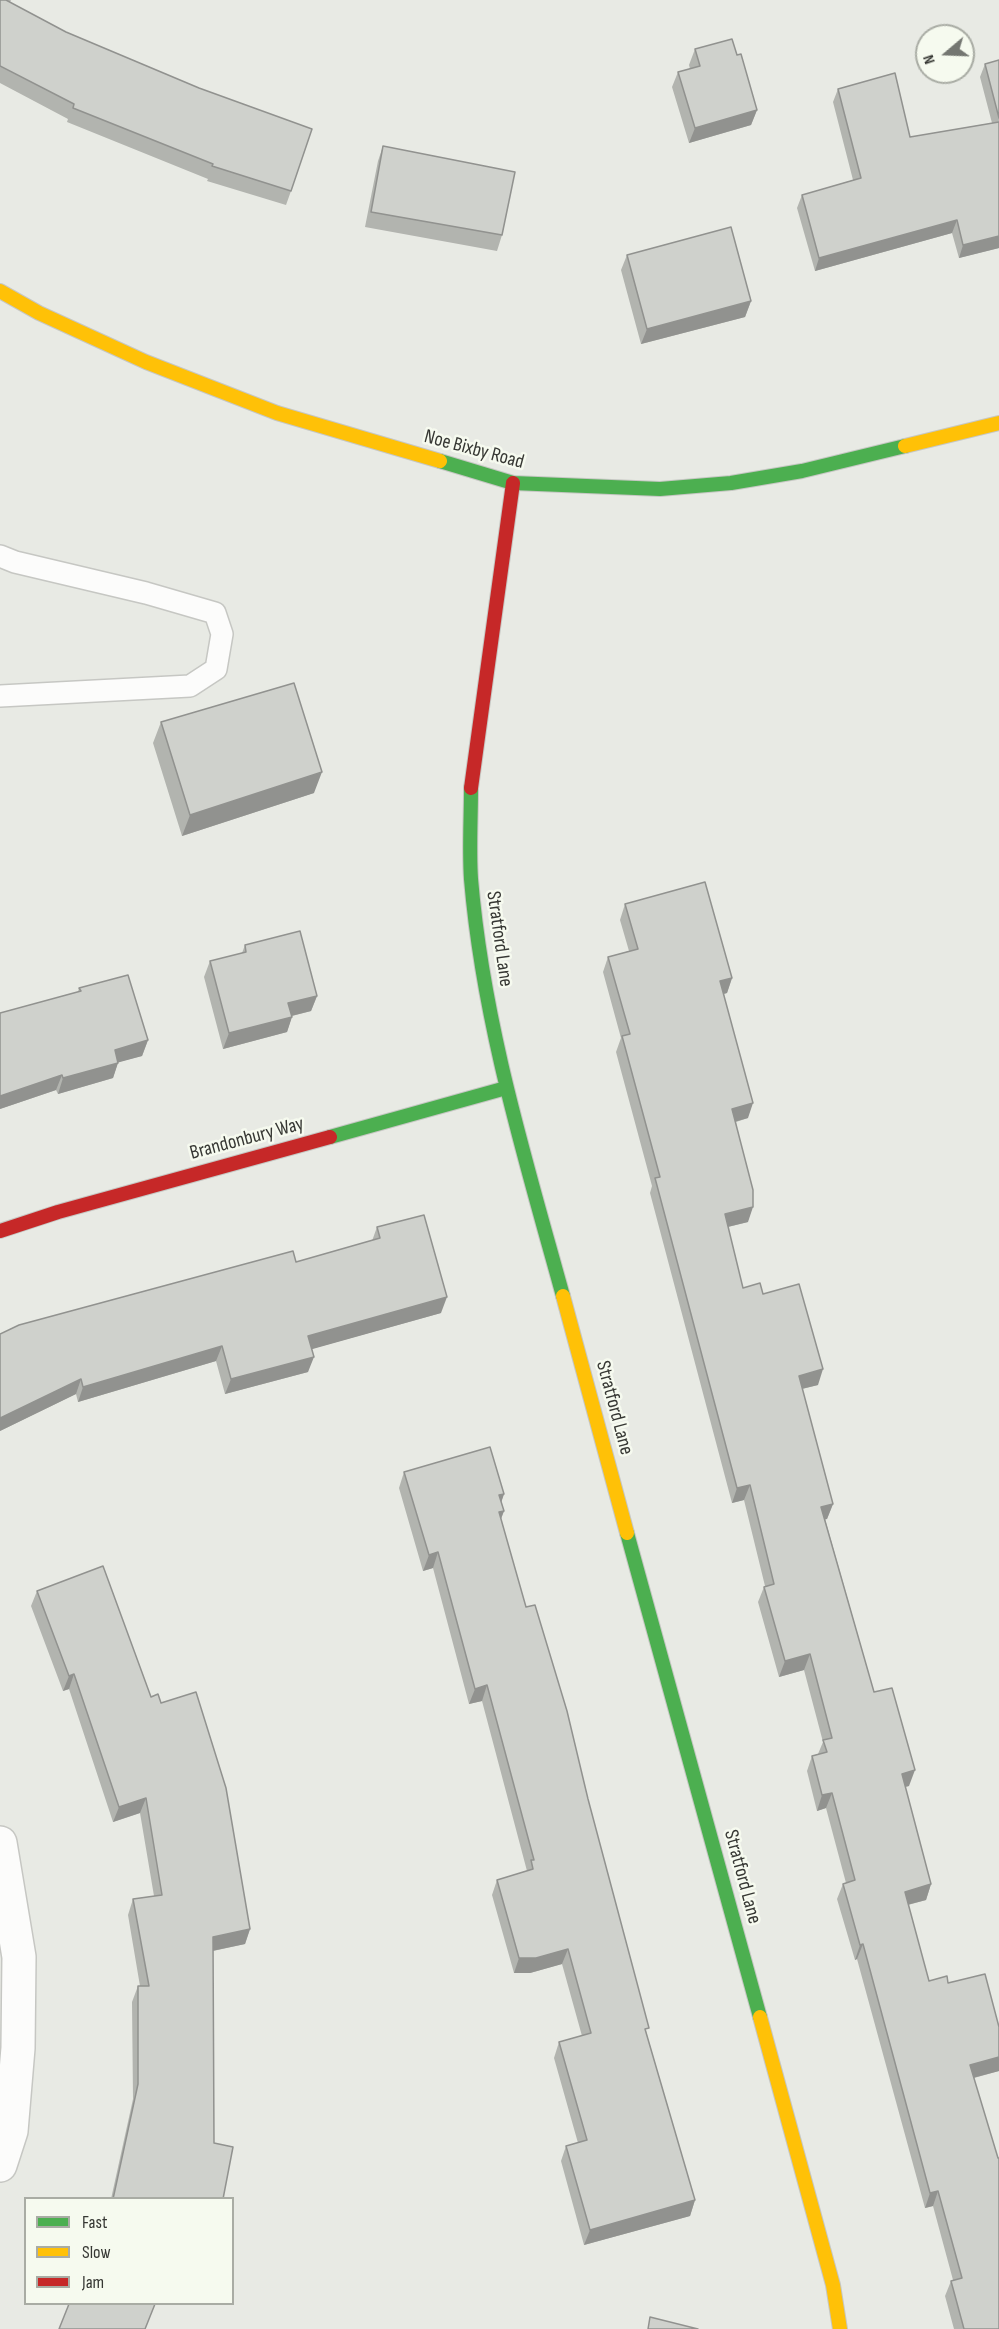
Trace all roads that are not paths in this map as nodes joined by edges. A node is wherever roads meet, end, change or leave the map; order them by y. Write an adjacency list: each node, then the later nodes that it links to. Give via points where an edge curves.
1 (0, 291): 3 (street, Noe Bixby Road, via 146,362 277,413)
2 (999, 423): 3 (street, Noe Bixby Road, via 802,471 731,483 660,489)
3 (513, 483): 6 (street, Stratford Lane, via 471,799 471,877 481,963)
4 (0, 556): 5 (lane, via 215,613 222,634 216,669 190,686)
5 (0, 696)
6 (506, 1088): 7 (street, Brandonbury Way); 10 (street, Stratford Lane, via 825,2252)
7 (0, 1231)
8 (0, 1843): 9 (street, via 19,1957 18,2048 11,2132)
9 (0, 2165)
10 (840, 2329)

